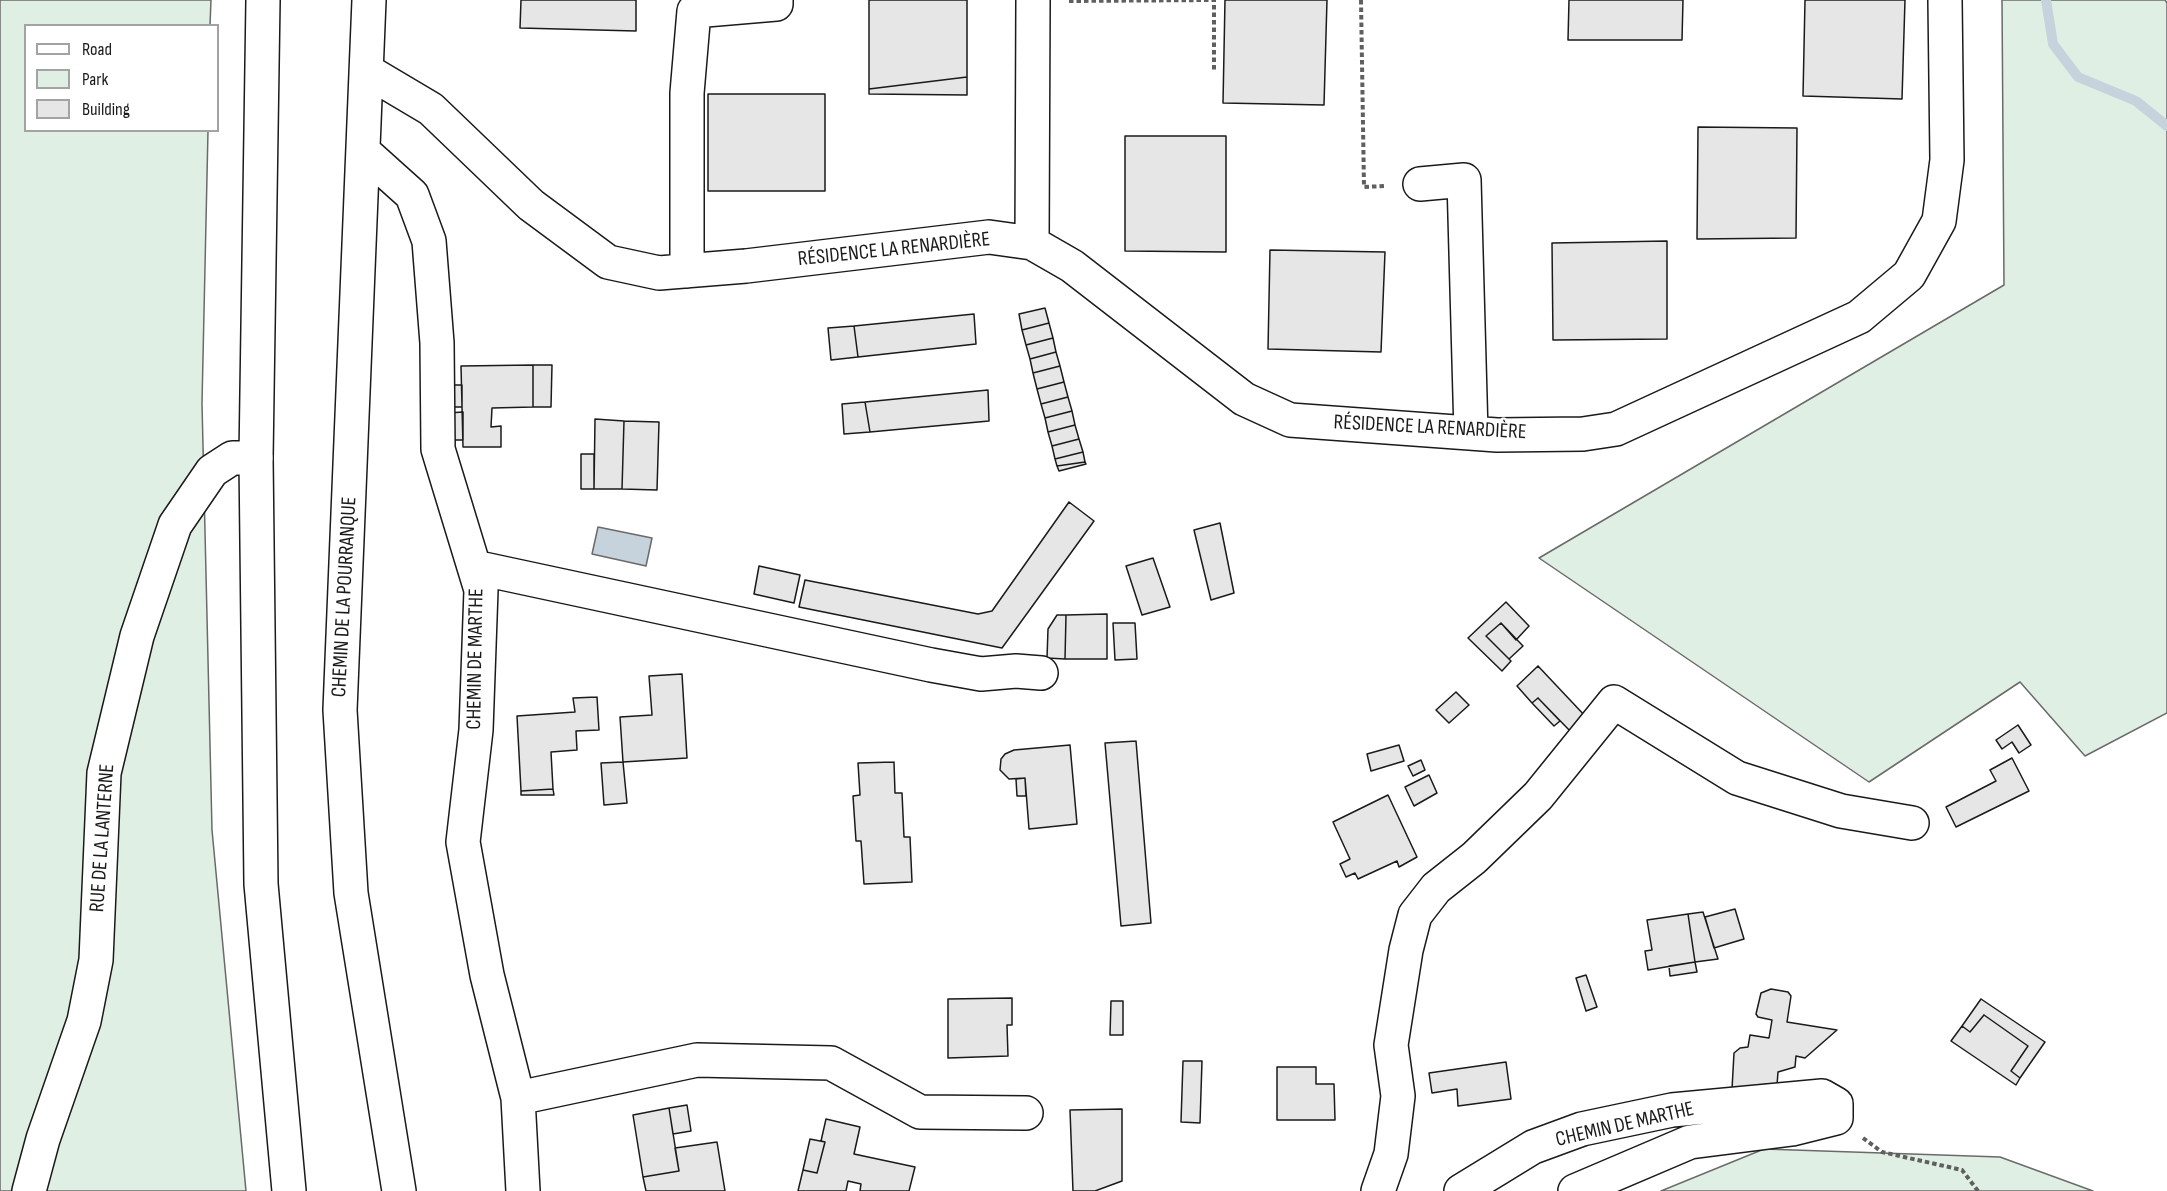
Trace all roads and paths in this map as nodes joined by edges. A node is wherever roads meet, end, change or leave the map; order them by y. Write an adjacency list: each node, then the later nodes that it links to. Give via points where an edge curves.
1 (263, 0): 15 (street)
2 (369, 0): 9 (street, CHEMIN DE LA POURRANQUE)
3 (776, 0): 7 (street, via 776,4)
4 (1362, 0): 11 (path, via 1364,187)
5 (1945, 0): 14 (street, RÉSIDENCE LA RENARDIÈRE, via 1947,160 1939,221 1909,275 1859,317 1616,429 1584,434)
6 (1033, 1): 8 (path, via 1214,0); 12 (street)
7 (694, 5): 13 (street, via 687,93)
8 (1214, 70)
9 (367, 71): 10 (street, CHEMIN DE LA POURRANQUE); 13 (street, RÉSIDENCE LA RENARDIÈRE, via 431,109 531,205 608,262 659,273)
10 (363, 151): 16 (street, CHEMIN DE MARTHE, via 412,195 429,241 437,343 438,449); 24 (street, CHEMIN DE LA POURRANQUE, via 340,710 351,893)
11 (1420, 184): 14 (street, via 1464,180)
12 (1032, 243): 13 (street, RÉSIDENCE LA RENARDIÈRE, via 989,237); 14 (street, RÉSIDENCE LA RENARDIÈRE, via 1072,266 1244,399 1290,420)
13 (687, 271)
14 (1471, 433)
15 (256, 458): 22 (street, RUE DE LA LANTERNE, via 231,458 212,471 175,525 137,636 104,773 96,960 84,1021); 23 (street, via 261,884)
16 (474, 567): 17 (street, via 931,665 981,674 1016,670); 19 (street, CHEMIN DE MARTHE, via 481,590 476,730 464,842 487,975)
17 (1041, 673)
18 (1912, 823): 26 (street, via 1841,811 1737,778 1614,702 1508,827 1436,888 1415,915 1391,1045 1398,1096 1391,1154)
19 (518, 1098): 21 (street, via 698,1060 831,1063 920,1112); 25 (street, CHEMIN DE MARTHE)
20 (1836, 1111): 27 (street, CHEMIN DE MARTHE, via 1822,1096 1672,1110 1582,1129 1533,1147); 28 (street, via 1792,1130 1690,1142); 29 (path, via 1882,1152 1962,1170)
21 (1026, 1113)
22 (29, 1191)
23 (289, 1191)
24 (399, 1191)
25 (523, 1191)
26 (1378, 1191)
27 (1461, 1191)
28 (1575, 1191)
29 (1978, 1191)

